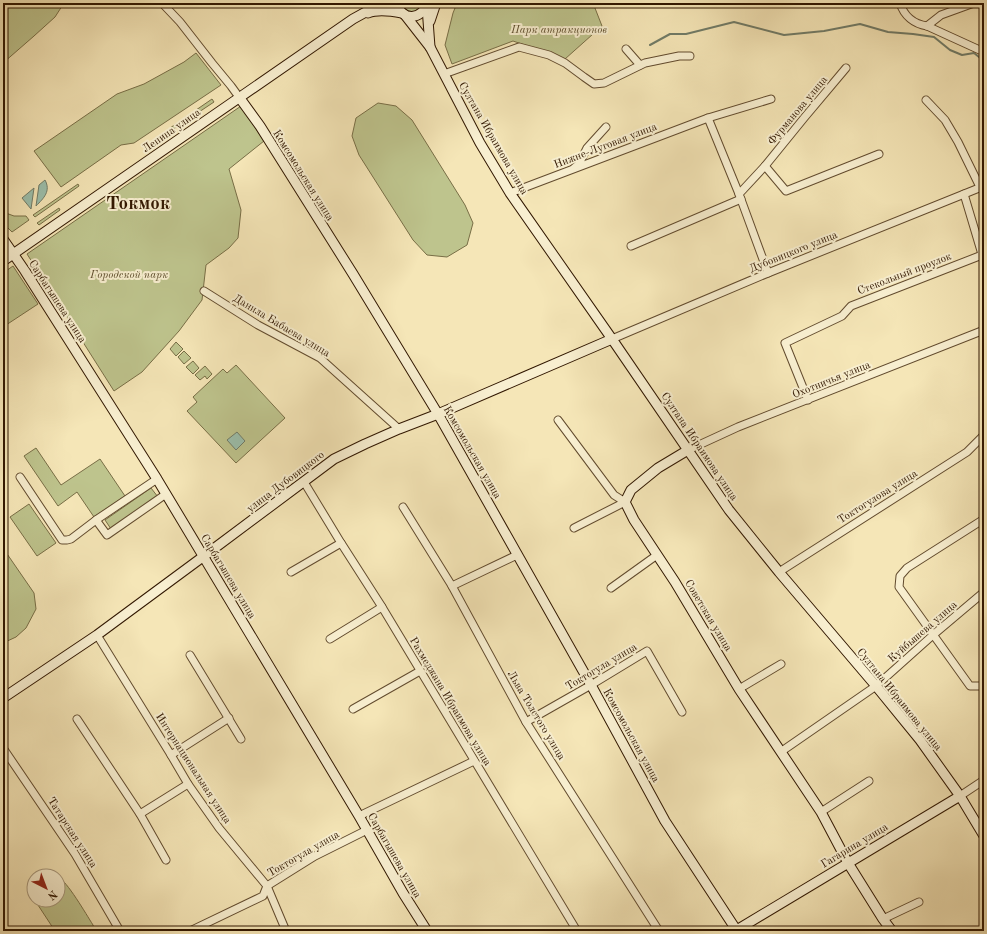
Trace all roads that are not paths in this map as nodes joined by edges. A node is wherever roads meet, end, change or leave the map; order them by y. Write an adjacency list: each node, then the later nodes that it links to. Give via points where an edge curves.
1 (162, 3): 20 (street, Комсомольская улица)
2 (382, 3): 9 (main road)
3 (436, 3): 10 (main road)
4 (900, 3): 11 (street, via 907,17)
5 (974, 3): 11 (street, via 941,15)
6 (428, 4): 8 (main road, via 420,14); 10 (main road)
7 (394, 7): 8 (main road); 9 (main road, via 372,11); 12 (main road)
8 (404, 14): 12 (main road)
9 (353, 19): 20 (main road, Ленина улица)
10 (428, 26): 13 (main road)
11 (927, 26): 15 (street)
12 (417, 31): 13 (main road)
13 (430, 47): 19 (main road, Султана Ибраимова улица)
14 (626, 49): 17 (street)
15 (984, 52)
16 (690, 56): 17 (street, via 673,57)
17 (640, 65): 19 (street, via 604,83 594,84 549,55 519,47)
18 (846, 68): 26 (street, Фурманова улица)
19 (444, 74): 29 (main road, Султана Ибраимова улица)
20 (239, 97): 34 (main road, Ленина улица); 42 (main road, Комсомольская улица, via 345,261)
21 (771, 99): 23 (street, Нижне-Луговая улица)
22 (926, 100): 28 (street, via 945,120)
23 (708, 118): 27 (street, Нижне-Луговая улица); 31 (street)
24 (606, 127): 27 (street)
25 (879, 154): 26 (street, via 786,191)
26 (765, 166): 31 (street, Фурманова улица)
27 (573, 169): 29 (street, Нижне-Луговая улица)
28 (982, 187): 30 (street, Дубовицкого улица)
29 (510, 193): 40 (main road, Султана Ибраимова улица)
30 (964, 194): 35 (street); 37 (street, Дубовицкого улица)
31 (740, 197): 33 (street, Фурманова улица); 37 (street)
32 (3, 239): 34 (main road, Сарбагышева улица)
33 (631, 246)
34 (13, 254): 36 (main road, Ленина улица); 48 (main road, Сарбагышева улица)
35 (983, 258): 41 (street, Стекольный проулок, via 850,306 842,316 785,343)
36 (3, 261)
37 (768, 273): 40 (street, Дубовицкого улица)
38 (204, 291): 44 (street, Данила Бабаева улица, via 258,325 320,358)
39 (984, 330): 41 (street, Охотничья улица)
40 (612, 339): 42 (main road, улица Дубовицкого); 46 (main road, Султана Ибраимова улица)
41 (808, 400): 46 (street, Охотничья улица)
42 (438, 414): 44 (main road, улица Дубовицкого); 57 (main road, Комсомольская улица)
43 (558, 420): 51 (street, Советская улица, via 614,495)
44 (399, 429): 49 (main road, улица Дубовицкого, via 334,459)
45 (984, 435): 61 (street, Токтогулова улица, via 967,452)
46 (688, 450): 51 (main road, via 658,468 631,490); 61 (main road, Султана Ибраимова улица, via 729,510)
47 (20, 477): 54 (street, via 62,540 71,538)
48 (157, 479): 50 (main road, Сарбагышева улица); 54 (street)
49 (304, 482): 56 (street, Рахмеджана Ибраимова улица); 59 (main road, улица Дубовицкого)
50 (166, 494): 54 (street, via 107,535); 59 (main road, Сарбагышева улица)
51 (625, 502): 55 (street); 58 (main road, Советская улица)
52 (403, 507): 62 (street, Льва Толстого улица)
53 (984, 519): 67 (street, via 907,568 900,576 899,587)
54 (96, 520)
55 (574, 528)
56 (341, 543): 60 (street); 65 (street, Рахмеджана Ибраимова улица)
57 (517, 555): 62 (street); 72 (main road, Комсомольская улица)
58 (658, 555): 63 (street); 75 (main road, Советская улица)
59 (204, 556): 66 (main road, улица Дубовицкого); 93 (main road, Сарбагышева улица)
60 (291, 572)
61 (779, 572): 73 (main road, Султана Ибраимова улица)
62 (452, 586): 81 (street, Льва Толстого улица)
63 (612, 588)
64 (984, 592): 67 (street, Куйбышева улица)
65 (382, 607): 68 (street); 71 (street, Рахмеджана Ибраимова улица)
66 (97, 635): 76 (main road, улица Дубовицкого); 85 (street, Интернациональная улица)
67 (933, 635): 73 (street, Куйбышева улица); 74 (street, via 970,686)
68 (330, 639)
69 (190, 655): 79 (street)
70 (781, 664): 75 (street)
71 (420, 671): 77 (street); 86 (street, Рахмеджана Ибраимова улица)
72 (591, 685): 78 (street, Токтогула улица, via 647,651); 81 (street, Токтогула улица); 107 (main road, Комсомольская улица, via 665,821)
73 (876, 686): 84 (street, Куйбышева улица); 90 (main road, Султана Ибраимова улица, via 920,740)
74 (984, 686)
75 (739, 689): 84 (main road, Советская улица)
76 (3, 698)
77 (353, 709)
78 (682, 712)
79 (229, 718): 82 (street); 85 (street)
80 (77, 719): 92 (street)
81 (526, 722): 106 (street, Льва Толстого улица)
82 (241, 739)
83 (3, 748): 101 (street, Татарская улица, via 75,854)
84 (782, 751): 91 (main road, Советская улица)
85 (171, 754): 89 (street, Интернациональная улица)
86 (474, 761): 93 (street); 105 (street, Рахмеджана Ибраимова улица)
87 (984, 780): 90 (street, Гагарина улица)
88 (869, 781): 91 (street)
89 (188, 784): 92 (street); 98 (street, Интернациональная улица, via 219,828)
90 (960, 796): 95 (main road, Султана Ибраимова улица); 97 (main road, Гагарина улица)
91 (822, 812): 97 (main road, Советская улица)
92 (140, 814): 96 (street)
93 (359, 816): 94 (main road, Сарбагышева улица)
94 (367, 830): 98 (street, Токтогула улица, via 315,856); 104 (main road, Сарбагышева улица)
95 (984, 836)
96 (166, 860)
97 (848, 863): 100 (main road, Советская улица); 107 (main road, Гагарина улица)
98 (267, 886): 102 (street, Токтогула улица, via 263,896); 103 (street, Интернациональная улица)
99 (919, 902): 100 (street)
100 (883, 919): 108 (main road, Советская улица)
101 (120, 931)
102 (190, 931)
103 (286, 931)
104 (426, 931)
105 (577, 931)
106 (659, 931)
107 (736, 931)
108 (892, 931)

